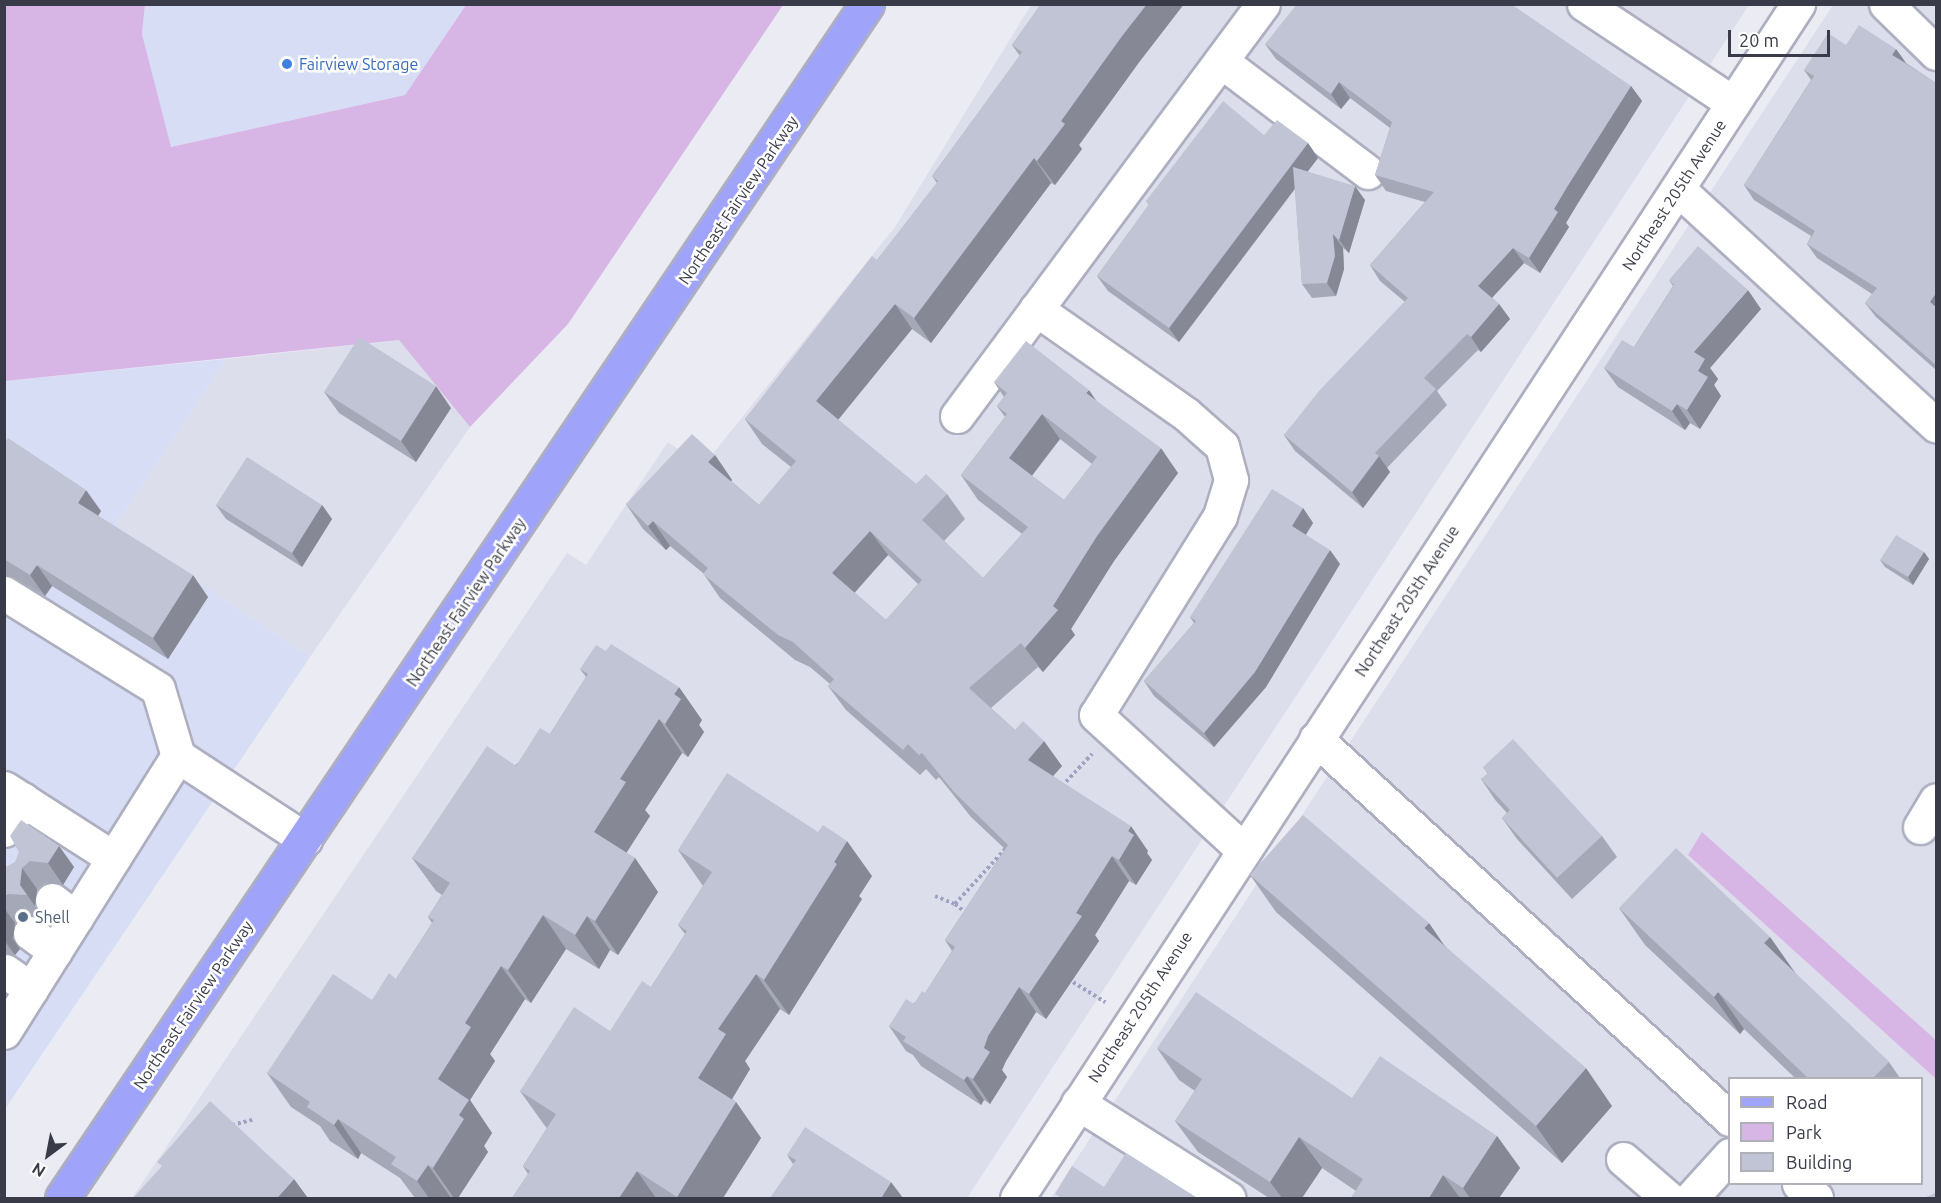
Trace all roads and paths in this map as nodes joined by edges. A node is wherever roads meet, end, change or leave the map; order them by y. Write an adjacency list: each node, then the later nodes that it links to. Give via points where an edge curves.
1 (867, 4): 21 (main road, Northeast Fairview Parkway)
2 (1263, 4): 7 (street)
3 (1584, 4): 8 (street)
4 (1798, 4): 8 (street, Northeast 205th Avenue)
5 (1886, 4): 6 (street)
6 (1936, 53)
7 (1221, 61): 9 (street); 11 (street)
8 (1733, 103): 10 (street, Northeast 205th Avenue)
9 (1368, 172)
10 (1678, 189): 13 (street); 16 (street, Northeast 205th Avenue)
11 (1036, 309): 12 (street); 15 (street, via 1222,446 1231,480 1220,516 1096,715)
12 (957, 416)
13 (1936, 425)
14 (4, 593): 17 (street, via 158,689)
15 (1113, 731): 18 (path); 23 (street)
16 (1316, 740): 23 (street, Northeast 205th Avenue); 33 (street)
17 (177, 756): 21 (street); 24 (street)
18 (1057, 792)
19 (14, 794): 20 (street); 24 (street)
20 (4, 830)
21 (305, 839): 39 (main road, Northeast Fairview Parkway)
22 (1010, 844): 26 (path)
23 (1242, 849): 30 (street, Northeast 205th Avenue)
24 (113, 858): 29 (street, via 64,909)
25 (935, 896): 26 (path)
26 (955, 904): 27 (path)
27 (972, 917)
28 (1065, 978): 30 (path)
29 (18, 980): 31 (street)
30 (1132, 1019): 32 (street, Northeast 205th Avenue)
31 (6, 1027)
32 (1078, 1103): 40 (street, Northeast 205th Avenue); 41 (street)
33 (1728, 1117)
34 (252, 1120): 35 (path)
35 (224, 1127)
36 (1728, 1157): 43 (street)
37 (1623, 1159): 42 (street)
38 (1800, 1185): 44 (street)
39 (62, 1198)
40 (1017, 1198)
41 (1228, 1198)
42 (1668, 1198)
43 (1691, 1198)
44 (1816, 1198)

